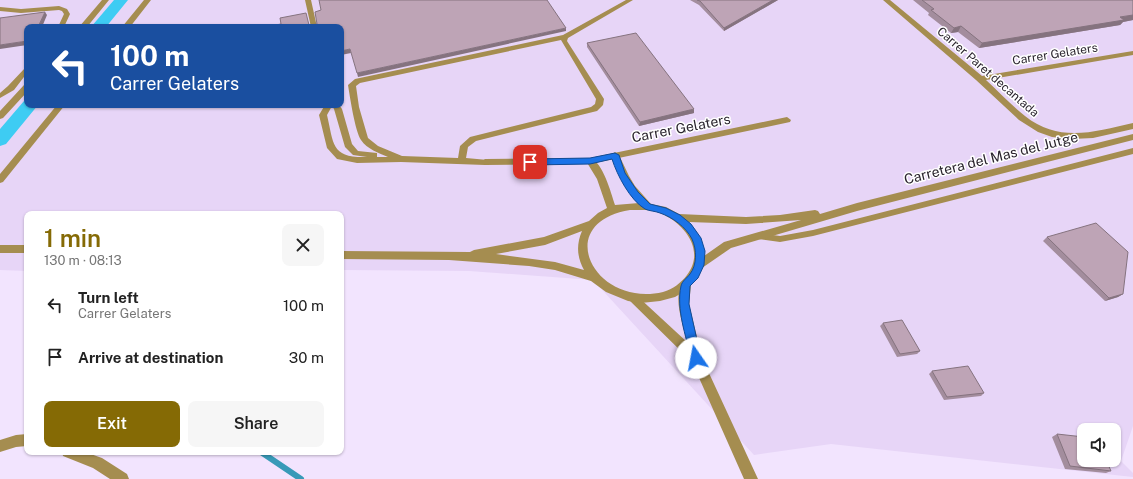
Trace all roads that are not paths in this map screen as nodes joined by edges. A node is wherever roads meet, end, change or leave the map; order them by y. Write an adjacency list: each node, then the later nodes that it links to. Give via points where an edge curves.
1 (106, 0): 8 (street)
2 (148, 0): 9 (street)
3 (308, 0): 10 (lane)
4 (630, 0): 11 (lane)
5 (886, 0): 14 (street, Carrer Paret decantada)
6 (0, 9): 7 (lane, via 59,8 67,14)
7 (62, 24)
8 (86, 24)
9 (128, 24)
10 (313, 24)
11 (565, 37): 26 (lane, via 358,81 352,85 364,139 375,148); 28 (lane, via 564,41 600,99 599,105 594,109 473,139 464,146)
12 (1133, 53): 14 (street, Carrer Gelaters)
13 (24, 73): 16 (lane)
14 (980, 78): 22 (street, Carrer Paret decantada, via 1036,129 1074,137)
15 (24, 90): 20 (street)
16 (0, 96)
17 (59, 108): 30 (street)
18 (327, 108): 26 (lane, via 323,115 331,148 340,157 357,160)
19 (337, 108): 26 (lane, via 348,145 356,152)
20 (0, 116)
21 (787, 120): 25 (street, Carrer Gelaters)
22 (1133, 126)
23 (1133, 137): 32 (street, Carretera del Mas del Jutge)
24 (1133, 151): 36 (lane, via 813,233 780,239)
25 (615, 155): 27 (street, Carrer Gelaters); 31 (street, via 622,174 635,194)
26 (401, 159): 28 (lane)
27 (590, 161): 29 (street, Carrer Gelaters); 33 (street, via 600,172)
28 (460, 162): 29 (lane)
29 (485, 162)
30 (0, 180)
31 (648, 206): 33 (street); 34 (street)
32 (857, 206): 34 (street, Carretera del Mas del Jutge, via 803,216 750,221); 36 (street, Carretera del Mas del Jutge)
33 (612, 210): 35 (street)
34 (676, 217): 41 (street, via 696,238 700,251)
35 (591, 224): 40 (street, via 545,241); 42 (street, via 582,244 582,255)
36 (758, 236): 41 (street, Carretera del Mas del Jutge, via 728,245)
37 (0, 249): 38 (street)
38 (24, 249)
39 (344, 255): 40 (street)
40 (463, 256): 42 (street, via 549,265)
41 (699, 265): 43 (street)
42 (593, 277): 44 (street, via 610,289)
43 (686, 285): 44 (street, via 667,295); 45 (street, via 684,304)
44 (631, 297): 45 (street)
45 (696, 358): 50 (street)
46 (24, 440): 47 (street)
47 (0, 446)
48 (76, 455): 49 (street, via 97,463)
49 (122, 479)
50 (751, 479)

